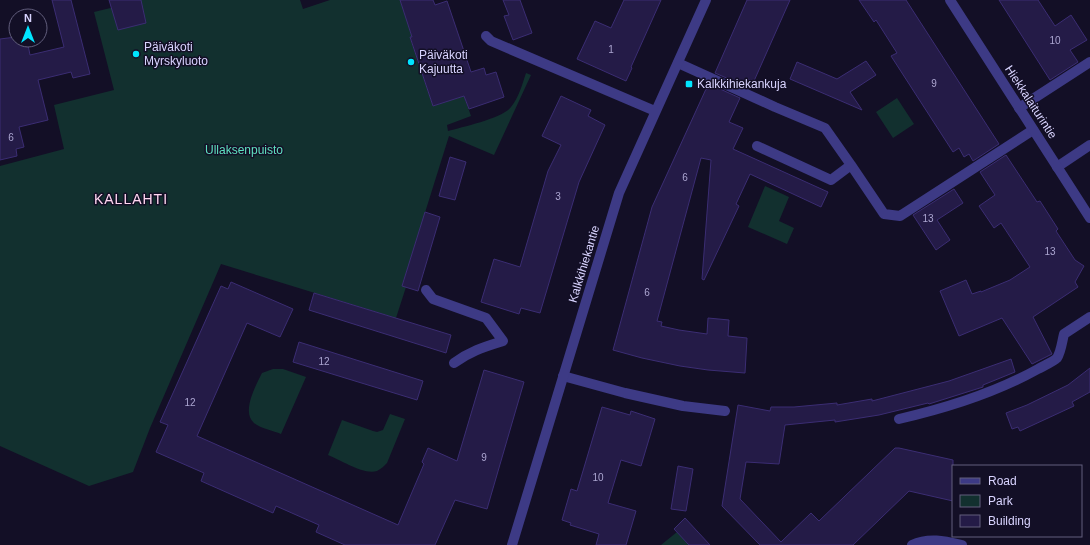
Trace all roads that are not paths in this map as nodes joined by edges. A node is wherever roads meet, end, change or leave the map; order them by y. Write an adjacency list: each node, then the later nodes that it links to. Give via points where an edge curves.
1 (706, 0): 5 (street, Kalkkihiekantie)
2 (950, 0): 6 (street, Hiekkalaiturintie)
3 (486, 36): 7 (street, via 491,41)
4 (1090, 62): 6 (street)
5 (678, 63): 7 (street, Kalkkihiekantie); 11 (street, via 825,128)
6 (1019, 108): 8 (street, Hiekkalaiturintie)
7 (656, 111): 17 (street, Kalkkihiekantie, via 619,193)
8 (1033, 130): 11 (street, via 900,216 884,214); 12 (street, Hiekkalaiturintie)
9 (1090, 145): 12 (street)
10 (757, 146): 11 (street, via 831,180)
11 (851, 165)
12 (1057, 167): 13 (street, Hiekkalaiturintie)
13 (1090, 218)
14 (426, 290): 16 (street, via 433,299 486,318 503,341 477,348)
15 (1090, 317): 19 (street, via 1064,334 1056,358 1018,380 933,411)
16 (454, 363)
17 (563, 376): 18 (street, via 625,393); 20 (street, Kalkkihiekantie)
18 (725, 411)
19 (899, 419)
20 (512, 545)
21 (912, 545): 22 (street, via 924,540 933,540)
22 (962, 545)

